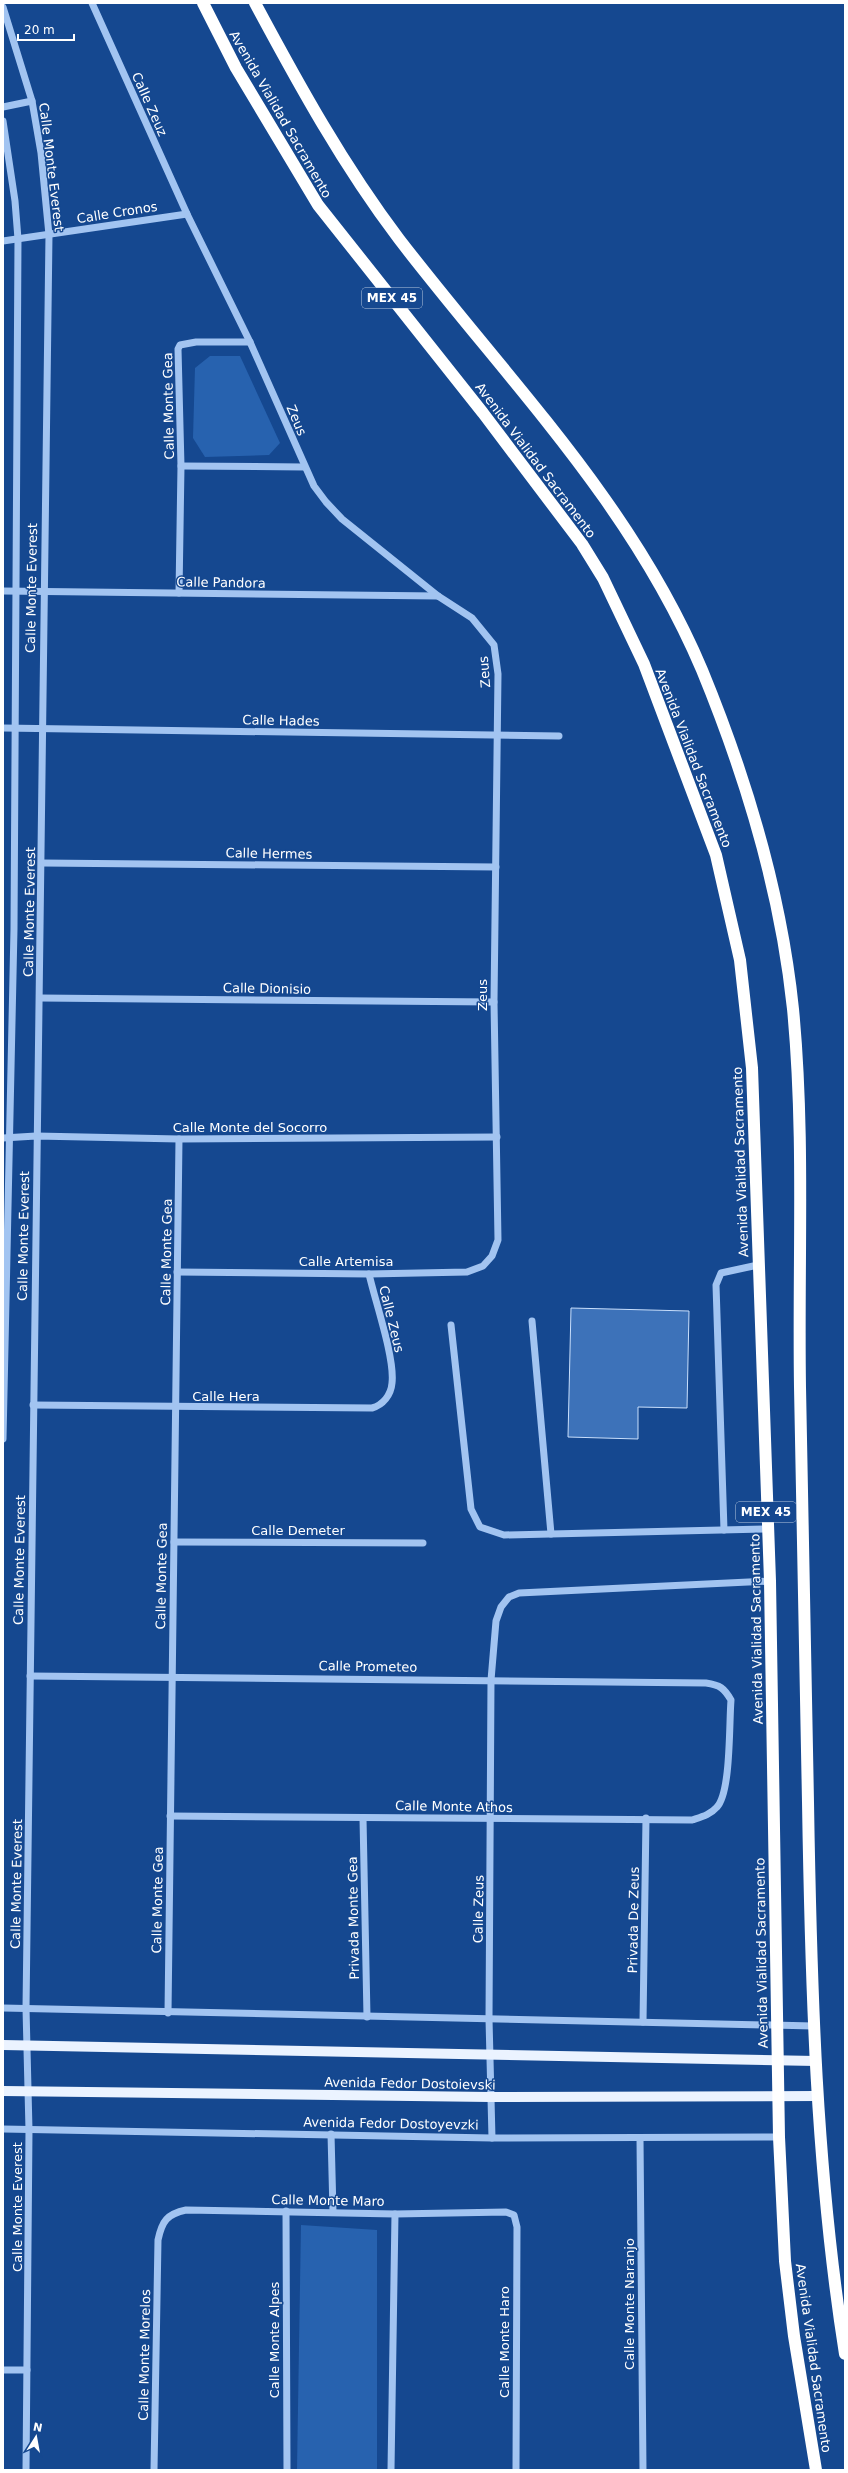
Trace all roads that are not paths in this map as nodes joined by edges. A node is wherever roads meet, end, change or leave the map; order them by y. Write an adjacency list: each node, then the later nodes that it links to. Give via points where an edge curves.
1 (92, 3): 8 (street, Calle Zeuz)
2 (203, 3): 34 (highway, Avenida Vialidad Sacramento / MEX 45, via 236,68 311,194 558,509 603,578 644,664 705,822 716,855 735,933 752,1068)
3 (255, 3): 64 (highway, MEX 45, via 331,140 399,238 553,427 611,505 645,559 674,610 701,668 729,740 761,841 788,970 793,1014 798,1121)
4 (3, 7): 5 (street, Calle Monte Everest)
5 (32, 101): 6 (street); 9 (street, Calle Monte Everest, via 41,154)
6 (3, 108)
7 (3, 120): 10 (street, Calle Monte Everest)
8 (187, 214): 9 (street, Calle Cronos); 12 (street, Zeus)
9 (49, 235): 10 (street, Calle Cronos); 16 (street, Calle Monte Everest)
10 (18, 239): 11 (street, Calle Cronos); 15 (street, Calle Monte Everest)
11 (3, 241)
12 (250, 342): 13 (street, Calle Monte Gea, via 196,342 179,346); 14 (street, Zeus)
13 (181, 466): 14 (street, Calle Monte Gea); 18 (street, Calle Monte Gea)
14 (304, 467): 19 (street, Zeus, via 326,502 342,519)
15 (14, 590): 16 (street, Calle Pandora); 17 (street, Calle Pandora); 20 (street, Calle Monte Everest)
16 (43, 590): 18 (street, Calle Pandora); 22 (street, Calle Monte Everest)
17 (3, 591)
18 (179, 593): 19 (street, Calle Pandora)
19 (438, 596): 23 (street, Zeus, via 472,618 494,645 498,674)
20 (13, 727): 21 (street, Calle Hades); 22 (street, Calle Hades); 31 (street, Calle Monte Everest, via 14,929)
21 (3, 728)
22 (41, 728): 23 (street, Calle Hades); 25 (street, Calle Monte Everest)
23 (498, 736): 24 (street, Calle Hades); 26 (street, Zeus)
24 (559, 736)
25 (42, 863): 26 (street, Calle Hermes); 27 (street, Calle Monte Everest)
26 (496, 867): 28 (street, Zeus)
27 (40, 998): 28 (street, Calle Dionisio); 29 (street, Calle Monte Everest)
28 (494, 1002): 30 (street, Zeus)
29 (36, 1136): 31 (street, Calle Monte del Socorro); 32 (street, Calle Monte del Socorro); 40 (street, Calle Monte Everest)
30 (497, 1137): 32 (street, Calle Monte del Socorro); 33 (street, Zeus)
31 (5, 1138): 42 (street, Calle Monte Everest)
32 (179, 1139): 35 (street, Calle Monte Gea)
33 (498, 1240): 36 (street, Calle Artemisa, via 492,1256 483,1266 467,1272)
34 (758, 1265): 43 (highway, Avenida Vialidad Sacramento / MEX 45); 44 (street, via 721,1273 716,1284)
35 (177, 1272): 36 (street, Calle Artemisa); 41 (street, Calle Monte Gea)
36 (369, 1274): 39 (street, Calle Zeus)
37 (532, 1321): 45 (street)
38 (451, 1325): 45 (street, via 471,1509 476,1520 480,1527 504,1535)
39 (392, 1370): 41 (street, Calle Hera, via 389,1393 379,1406 372,1408)
40 (33, 1405): 41 (street, Calle Hera); 49 (street, Calle Monte Everest)
41 (176, 1407): 46 (street, Calle Monte Gea)
42 (3, 1439)
43 (767, 1529): 44 (street); 48 (highway, Avenida Vialidad Sacramento / MEX 45)
44 (724, 1530): 45 (street)
45 (551, 1534)
46 (174, 1542): 47 (street, Calle Demeter); 50 (street, Calle Monte Gea)
47 (423, 1543)
48 (770, 1580): 51 (street, Calle Zeus, via 519,1593 509,1597 501,1607 496,1621); 63 (highway, Avenida Vialidad Sacramento / MEX 45)
49 (30, 1676): 50 (street, Calle Prometeo); 58 (street, Calle Monte Everest)
50 (172, 1676): 51 (street, Calle Prometeo); 53 (street, Calle Monte Gea)
51 (491, 1680): 52 (street, Calle Prometeo, via 718,1685 724,1688 730,1700); 56 (street, Calle Zeus)
52 (725, 1792): 55 (street, Calle Monte Athos, via 717,1807 707,1815 692,1820)
53 (170, 1816): 54 (street, Calle Monte Athos); 59 (street, Calle Monte Gea)
54 (363, 1818): 56 (street, Calle Monte Athos); 60 (street, Privada Monte Gea)
55 (646, 1818): 56 (street, Calle Monte Athos); 62 (street, Privada De Zeus)
56 (491, 1819): 61 (street, Calle Zeus)
57 (3, 2008): 58 (street)
58 (26, 2008): 59 (street); 66 (street, Calle Monte Everest)
59 (168, 2013): 60 (street)
60 (367, 2017): 61 (street)
61 (489, 2019): 62 (street); 67 (street, Calle Zeus)
62 (643, 2022): 63 (street)
63 (776, 2025): 64 (street); 68 (highway, Avenida Vialidad Sacramento / MEX 45)
64 (813, 2026): 69 (highway, MEX 45)
65 (3, 2046): 66 (main road)
66 (28, 2046): 67 (main road); 70 (street, Calle Monte Everest)
67 (490, 2053): 68 (main road); 74 (street, Calle Zeus)
68 (776, 2061): 69 (main road); 72 (highway, Avenida Vialidad Sacramento / MEX 45)
69 (816, 2061): 73 (highway, MEX 45)
70 (28, 2090): 71 (main road, Avenida Fedor Dostoievski); 74 (main road, Avenida Fedor Dostoievski); 76 (street, Calle Monte Everest)
71 (3, 2091)
72 (777, 2096): 73 (main road, Avenida Fedor Dostoievski); 74 (main road, Avenida Fedor Dostoievski); 78 (highway, Avenida Vialidad Sacramento / MEX 45)
73 (818, 2096): 86 (highway, MEX 45, via 832,2271)
74 (490, 2097): 79 (street, Calle Zeus)
75 (3, 2129): 76 (street, Avenida Fedor Dostoyevzki)
76 (29, 2130): 77 (street, Avenida Fedor Dostoyevzki); 88 (street, Calle Monte Everest)
77 (331, 2134): 79 (street, Avenida Fedor Dostoyevzki); 82 (street)
78 (779, 2137): 80 (street, Avenida Fedor Dostoyevzki); 95 (highway, Avenida Vialidad Sacramento / MEX 45, via 785,2261 794,2336)
79 (492, 2138): 80 (street, Avenida Fedor Dostoyevzki)
80 (640, 2138): 94 (street, Calle Monte Naranjo)
81 (286, 2211): 82 (street, Calle Monte Maro); 85 (street, Calle Monte Maro, via 172,2213 164,2221); 91 (street, Calle Monte Alpes)
82 (333, 2212): 83 (street, Calle Monte Maro)
83 (395, 2214): 84 (street, Calle Monte Maro, via 506,2212); 92 (street)
84 (514, 2215): 93 (street, Calle Monte Haro, via 517,2227)
85 (158, 2240): 90 (street, Calle Monte Morelos)
86 (845, 2354)
87 (3, 2370): 88 (street)
88 (27, 2370): 89 (street, Calle Monte Everest)
89 (26, 2470)
90 (154, 2470)
91 (286, 2470)
92 (391, 2470)
93 (516, 2470)
94 (642, 2470)
95 (816, 2470)

